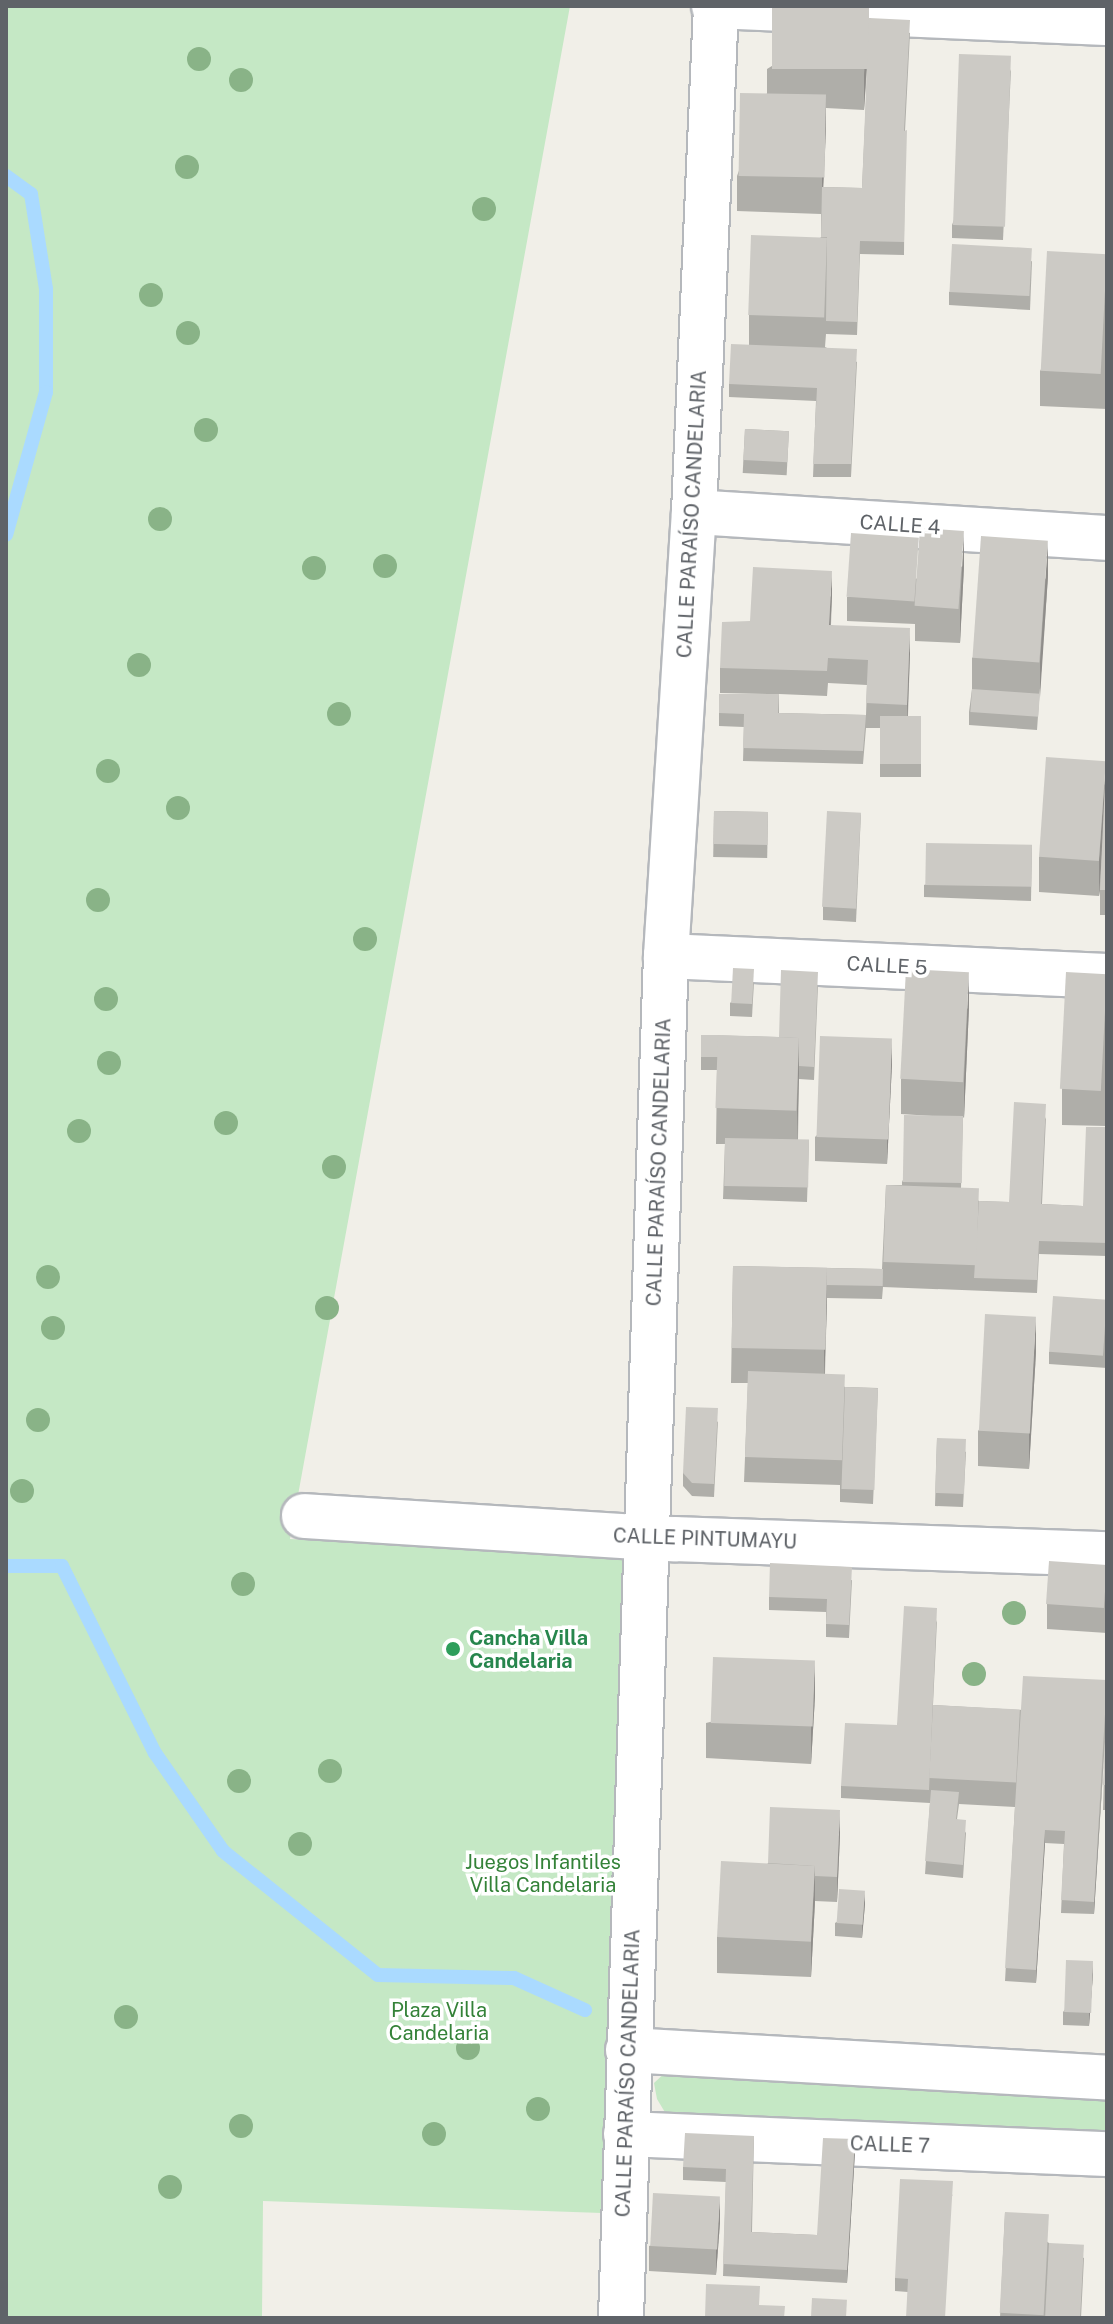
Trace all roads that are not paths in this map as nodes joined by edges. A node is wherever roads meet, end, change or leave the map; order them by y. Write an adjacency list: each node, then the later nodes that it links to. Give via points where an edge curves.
1 (715, 6): 2 (street); 3 (street, CALLE PARAÍSO CANDELARIA)
2 (1107, 23)
3 (694, 512): 4 (street, CALLE 4); 5 (street, CALLE PARAÍSO CANDELARIA)
4 (1107, 538)
5 (666, 956): 6 (street, CALLE 5); 8 (street, CALLE PARAÍSO CANDELARIA)
6 (1107, 976)
7 (304, 1516): 8 (street, CALLE PINTUMAYU)
8 (647, 1538): 9 (street, CALLE PINTUMAYU); 10 (street, CALLE PARAÍSO CANDELARIA)
9 (1107, 1554)
10 (628, 2050): 11 (street); 12 (street, CALLE PARAÍSO CANDELARIA)
11 (1107, 2078)
12 (626, 2134): 13 (street, CALLE 7); 14 (street, CALLE PARAÍSO CANDELARIA)
13 (1107, 2154)
14 (621, 2318)

